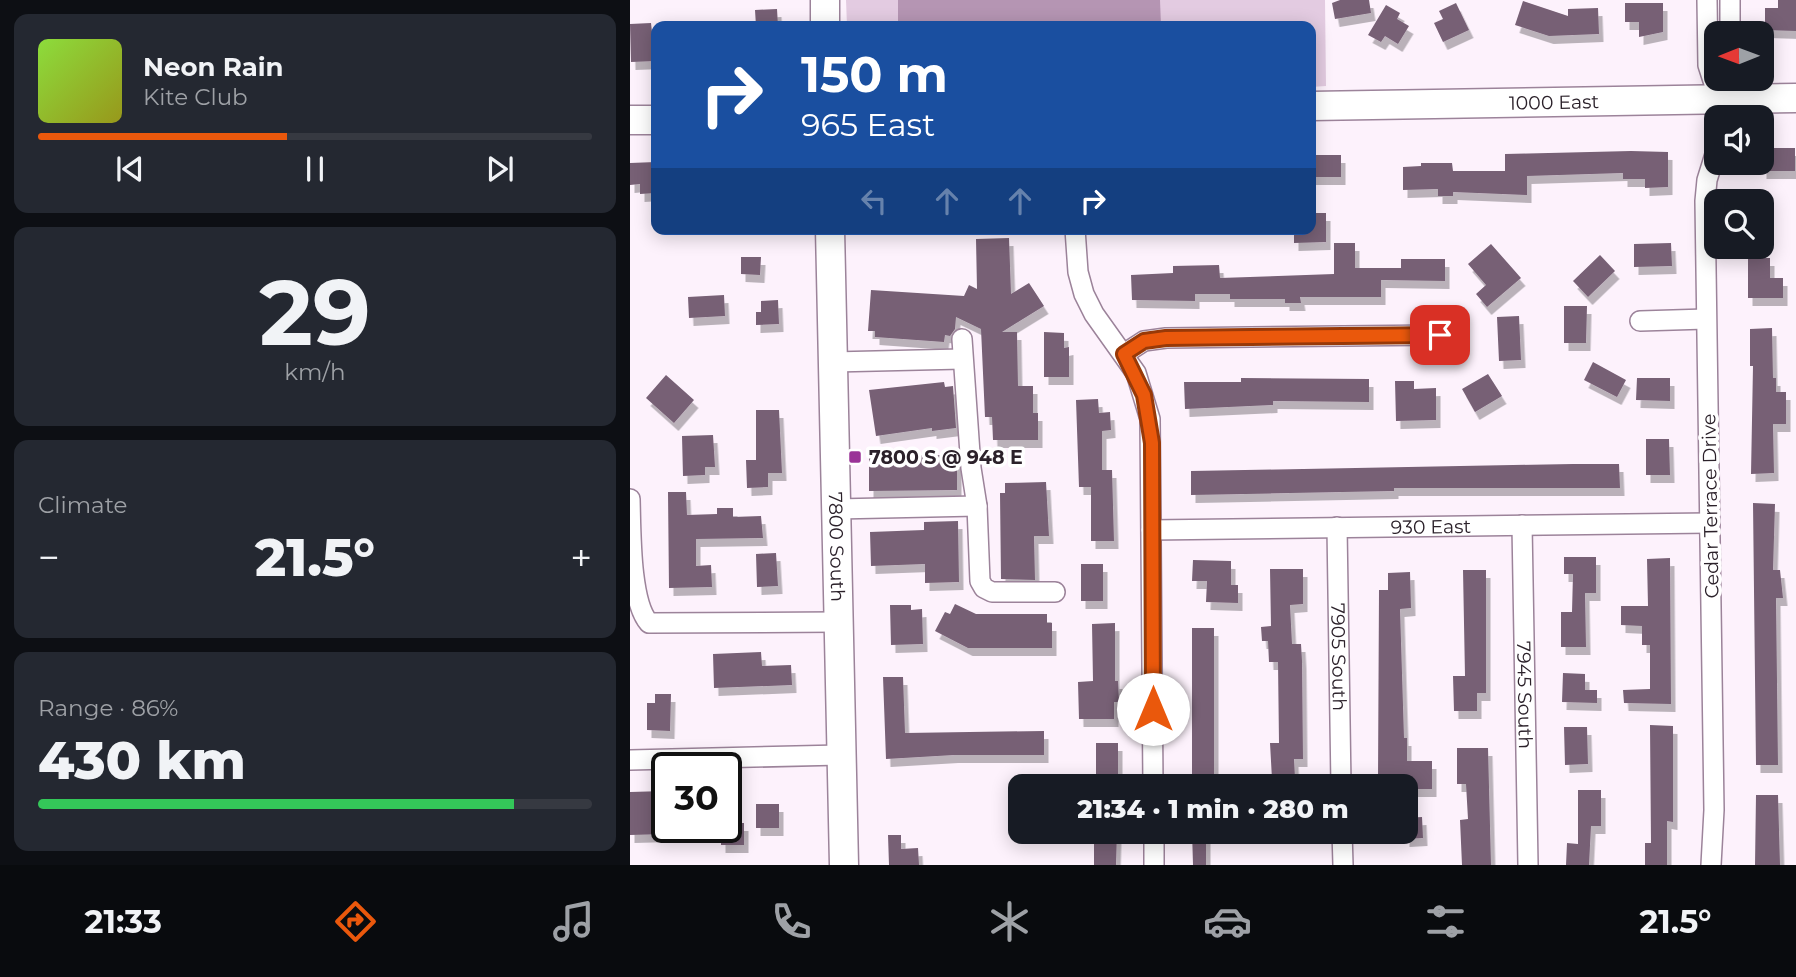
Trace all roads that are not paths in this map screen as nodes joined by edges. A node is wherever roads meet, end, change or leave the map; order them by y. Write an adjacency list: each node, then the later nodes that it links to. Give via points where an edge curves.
1 (825, 0): 4 (main road)
2 (1707, 0): 6 (street, via 1708,65)
3 (1730, 0): 5 (street)
4 (825, 21)
5 (1730, 21)
6 (1721, 98): 7 (main road, 1000 East); 8 (main road, 1000 East)
7 (1796, 98)
8 (1316, 106)
9 (630, 120): 10 (main road)
10 (651, 120)
11 (1709, 175): 14 (street, Cedar Terrace Drive)
12 (830, 235): 18 (main road, 7800 South)
13 (1075, 235): 17 (street, via 1078,272 1094,314)
14 (1706, 319): 15 (street); 22 (street, Cedar Terrace Drive)
15 (1640, 321)
16 (1440, 335): 17 (street, via 1166,338 1144,341)
17 (1124, 354): 25 (street, via 1136,373 1150,419)
18 (833, 362): 20 (street, via 962,349); 21 (main road, 7800 South)
19 (630, 499): 27 (street, via 633,594 639,615 649,623)
20 (977, 506): 21 (street); 26 (street, via 978,572 984,588 1001,593)
21 (836, 509): 27 (main road, 7800 South)
22 (1710, 523): 23 (street, 930 East); 38 (street, Cedar Terrace Drive)
23 (1522, 525): 24 (street, 930 East); 37 (street, 7945 South)
24 (1337, 527): 25 (street, 930 East); 31 (street, 7905 South)
25 (1151, 530): 30 (street)
26 (1055, 592)
27 (838, 622): 28 (main road, 7800 South)
28 (841, 755): 29 (street); 34 (main road, 7800 South)
29 (630, 760)
30 (1153, 774)
31 (1342, 774)
32 (1154, 844): 35 (street)
33 (1342, 844): 36 (street)
34 (844, 865)
35 (1154, 865)
36 (1343, 865)
37 (1528, 865)
38 (1711, 865)

